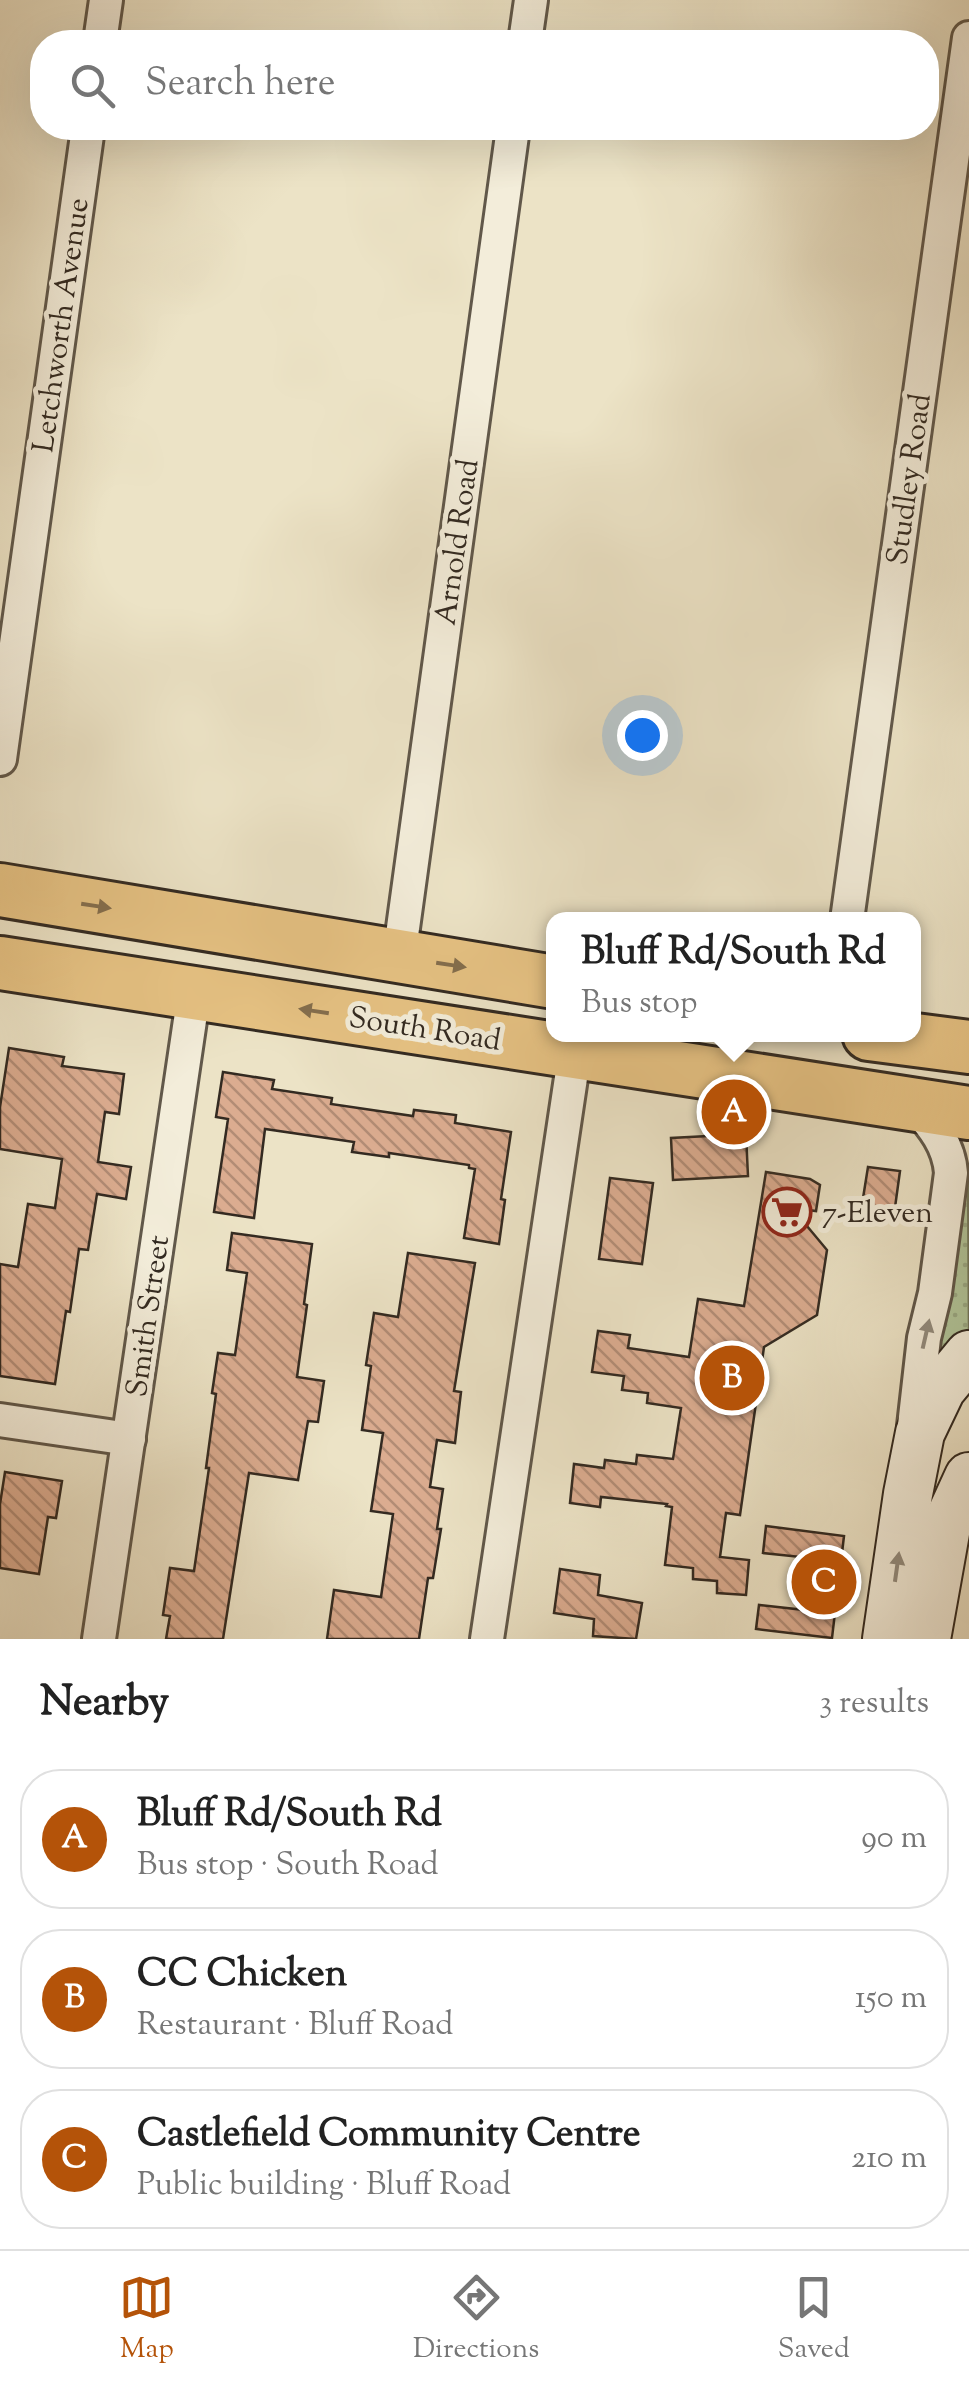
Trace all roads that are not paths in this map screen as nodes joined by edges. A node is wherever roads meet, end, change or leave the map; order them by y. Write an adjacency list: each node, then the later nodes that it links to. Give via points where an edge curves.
1 (106, 0): 3 (street)
2 (530, 0): 4 (street)
3 (102, 30)
4 (526, 30)
5 (969, 38): 10 (street, Studley Road)
6 (86, 140): 8 (street, Letchworth Avenue)
7 (511, 140): 11 (street, Arnold Road)
8 (0, 759)
9 (0, 890): 11 (main road, one-way to 11)
10 (848, 912)
11 (399, 957): 13 (main road, one-way to 13)
12 (0, 963): 14 (main road, South Road)
13 (546, 981)
14 (194, 992): 15 (main road, South Road, one-way to 14); 23 (street, Smith Street)
15 (546, 1039)
16 (921, 1041): 18 (main road)
17 (576, 1043): 19 (main road, South Road); 27 (street)
18 (969, 1047)
19 (914, 1104): 20 (main road, South Road); 24 (street, one-way to 19, via 917,1384 950,1182 942,1142)
20 (969, 1114)
21 (969, 1355): 24 (main road, via 934,1403)
22 (0, 1420): 23 (street)
23 (128, 1438): 26 (street, Smith Street)
24 (913, 1466): 28 (main road, one-way to 24)
25 (969, 1477): 29 (main road, via 946,1527)
26 (99, 1639)
27 (487, 1639)
28 (886, 1639)
29 (926, 1639)

